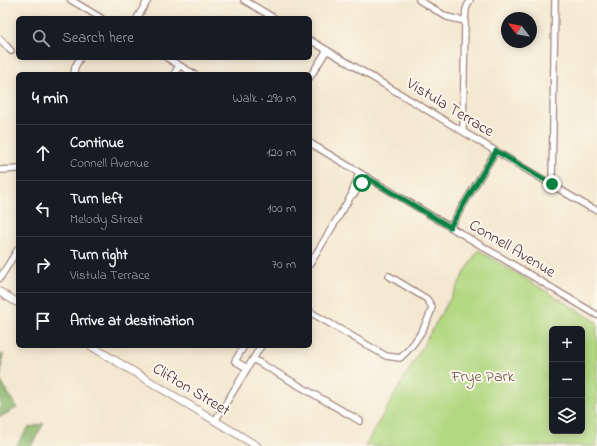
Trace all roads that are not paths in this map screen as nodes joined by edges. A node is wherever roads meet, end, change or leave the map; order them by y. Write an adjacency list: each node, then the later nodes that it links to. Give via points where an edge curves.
1 (71, 0): 7 (street)
2 (148, 0): 8 (street)
3 (244, 0): 9 (street)
4 (419, 0): 10 (street, via 447,17)
5 (470, 0): 10 (street)
6 (555, 0): 29 (street)
7 (98, 16)
8 (138, 16)
9 (271, 16)
10 (465, 21): 22 (street)
11 (0, 39): 14 (street)
12 (312, 41): 13 (street, Vistula Terrace)
13 (327, 50): 21 (street); 22 (street, Vistula Terrace)
14 (11, 51)
15 (79, 60): 18 (street)
16 (170, 60): 17 (street)
17 (179, 66): 19 (street); 20 (street)
18 (74, 72)
19 (175, 72)
20 (190, 72)
21 (312, 74)
22 (463, 132): 24 (street, Vistula Terrace)
23 (312, 144): 27 (street, Connell Avenue)
24 (496, 151): 29 (street, Vistula Terrace); 32 (street)
25 (16, 169): 26 (street)
26 (0, 170)
27 (359, 173): 28 (street, Connell Avenue); 30 (street)
28 (366, 177): 30 (street); 32 (street, Connell Avenue)
29 (552, 184): 31 (street, Vistula Terrace)
30 (350, 196): 34 (street)
31 (597, 210)
32 (450, 227): 40 (street, Connell Avenue)
33 (16, 252): 36 (street)
34 (312, 261)
35 (389, 276): 39 (street, via 426,299 432,306 430,316 409,351 400,358 386,356)
36 (0, 278)
37 (0, 292): 38 (main road)
38 (16, 301)
39 (312, 313)
40 (597, 316)
41 (93, 348): 46 (main road, Clifton Street)
42 (243, 348): 45 (street, via 235,361)
43 (260, 348): 44 (street)
44 (253, 359): 45 (street); 47 (street)
45 (247, 368): 46 (street)
46 (215, 421): 48 (main road, Clifton Street)
47 (360, 421)
48 (257, 446)

